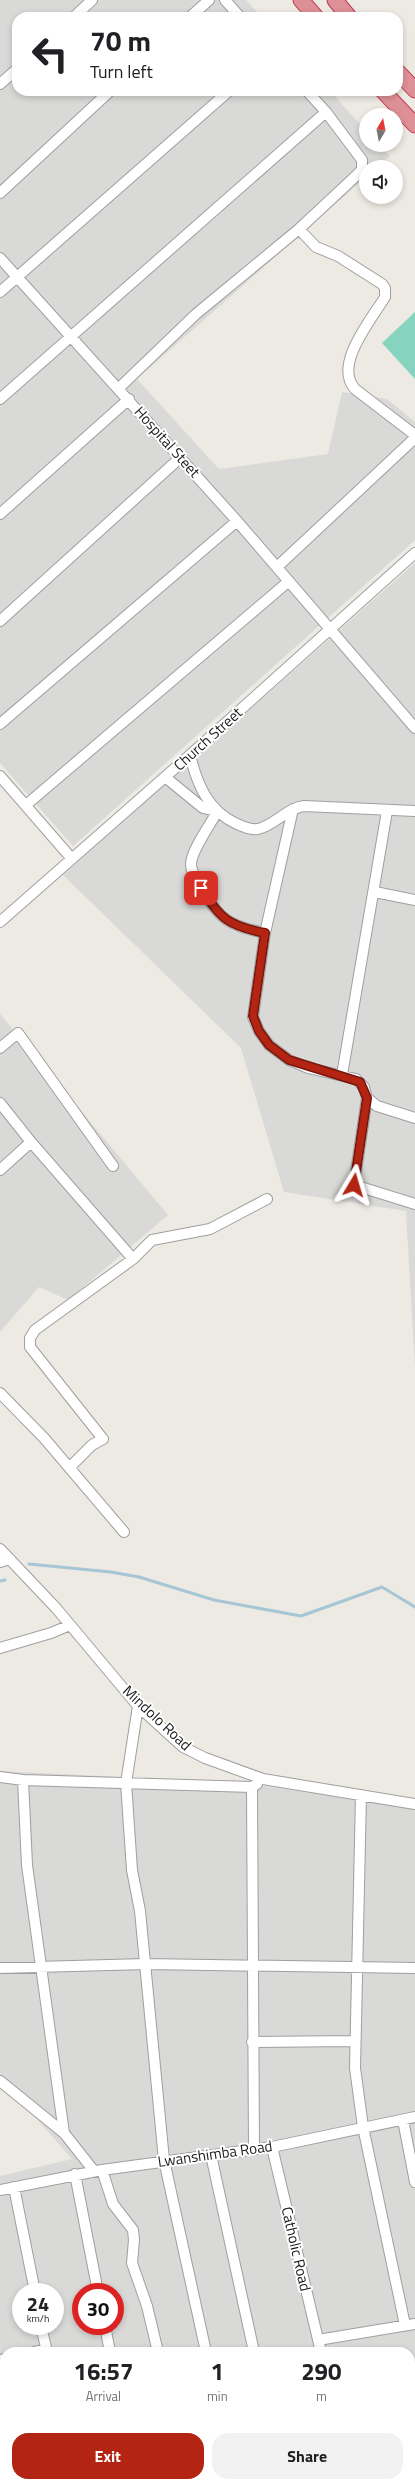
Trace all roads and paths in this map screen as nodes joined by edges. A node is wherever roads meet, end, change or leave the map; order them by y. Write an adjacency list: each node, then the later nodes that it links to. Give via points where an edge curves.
1 (92, 0): 6 (street)
2 (209, 0): 7 (street)
3 (225, 0): 8 (street)
4 (301, 0): 9 (highway)
5 (334, 0): 10 (highway)
6 (79, 12)
7 (196, 12)
8 (236, 12)
9 (312, 12)
10 (345, 12)
11 (12, 73): 13 (street)
12 (403, 77): 14 (highway)
13 (0, 84)
14 (415, 90)
15 (105, 96): 21 (street)
16 (223, 96): 24 (street)
17 (312, 96): 19 (street)
18 (388, 96): 20 (highway)
19 (326, 112): 22 (street, via 362,160 362,169); 26 (street)
20 (415, 125)
21 (0, 193)
22 (299, 229): 27 (street, via 196,314); 30 (street, via 316,247 338,256 385,288 385,296 352,351 347,374 349,383 355,389)
23 (0, 258): 24 (street, Hospital Steet)
24 (16, 278): 25 (street); 26 (street, Hospital Steet)
25 (0, 292)
26 (71, 336): 27 (street, Hospital Steet); 28 (street)
27 (119, 388): 29 (street, Hospital Steet)
28 (0, 399)
29 (129, 399): 32 (street, Hospital Steet); 33 (street)
30 (415, 435)
31 (415, 438): 36 (street)
32 (181, 457): 34 (street, Hospital Steet); 38 (street)
33 (0, 514)
34 (237, 521): 36 (street, Hospital Steet); 40 (street)
35 (415, 553): 39 (street, Church Street)
36 (277, 567): 37 (street, Hospital Steet)
37 (289, 581): 39 (street, Hospital Steet); 45 (street)
38 (0, 621)
39 (331, 629): 41 (street, Hospital Steet); 42 (street, Church Street)
40 (0, 724)
41 (415, 728)
42 (190, 755): 44 (street, Church Street); 49 (street, via 198,784)
43 (0, 776): 45 (street)
44 (165, 777): 49 (street, via 196,803); 50 (street, Church Street)
45 (26, 805): 50 (street)
46 (293, 809): 47 (street, via 304,806); 49 (street, via 257,829 248,828); 54 (street)
47 (387, 811): 48 (street); 51 (street)
48 (415, 811)
49 (217, 812): 54 (street, via 193,856 192,871 214,909 224,920)
50 (72, 859): 53 (street, Church Street)
51 (374, 892): 52 (street); 56 (street)
52 (415, 900)
53 (0, 922)
54 (265, 933): 56 (street, via 253,1016 259,1031 269,1045 289,1060 308,1068)
55 (0, 1048): 61 (street, via 18,1033)
56 (342, 1075): 57 (street, via 360,1082)
57 (367, 1098): 59 (street, via 377,1106); 64 (street, via 354,1185)
58 (0, 1103): 60 (street)
59 (415, 1118)
60 (31, 1142): 62 (street); 65 (street)
61 (113, 1166)
62 (0, 1170)
63 (267, 1199): 65 (street, via 210,1229 152,1240)
64 (415, 1204)
65 (133, 1259): 67 (street, via 35,1330 30,1338 30,1347 103,1439 92,1445)
66 (0, 1393): 67 (street)
67 (70, 1467): 68 (street)
68 (124, 1532)
69 (0, 1549): 70 (street, Mindolo Road)
70 (5, 1560): 71 (street, Mindolo Road)
71 (70, 1625): 72 (street); 73 (street, Mindolo Road)
72 (0, 1648)
73 (138, 1706): 75 (street, Mindolo Road, via 183,1747 205,1758); 77 (street)
74 (0, 1777): 76 (street)
75 (264, 1779): 78 (street); 79 (street, Mindolo Road)
76 (23, 1780): 77 (street); 82 (street, via 27,1865)
77 (126, 1783): 78 (street); 81 (street, via 132,1870)
78 (252, 1787): 83 (street)
79 (361, 1795): 80 (street, Mindolo Road); 84 (street)
80 (415, 1804)
81 (146, 1964): 82 (street); 83 (street); 97 (street)
82 (40, 1966): 85 (street); 93 (street)
83 (254, 1966): 84 (street); 88 (street)
84 (359, 1966): 86 (street); 87 (street)
85 (0, 1968)
86 (415, 1968)
87 (354, 2041): 88 (street); 92 (street)
88 (252, 2042): 95 (street)
89 (0, 2081): 93 (street)
90 (415, 2117): 91 (street, Lwanshimba Road)
91 (403, 2120): 92 (street, Lwanshimba Road); 100 (street)
92 (363, 2128): 94 (street, Lwanshimba Road); 105 (street)
93 (64, 2133): 98 (street)
94 (272, 2147): 95 (street, Lwanshimba Road); 108 (street, Catholic Road)
95 (254, 2149): 96 (street, Lwanshimba Road)
96 (211, 2155): 97 (street, Lwanshimba Road); 113 (street)
97 (164, 2160): 98 (street, Lwanshimba Road); 112 (street)
98 (98, 2170): 99 (street, Lwanshimba Road); 111 (street, via 113,2204 133,2230 132,2263 147,2306)
99 (75, 2174): 101 (street, Lwanshimba Road); 104 (street)
100 (415, 2182)
101 (14, 2186): 102 (street, Lwanshimba Road); 103 (street)
102 (0, 2190)
103 (33, 2283)
104 (96, 2283)
105 (410, 2325): 108 (street)
106 (43, 2335): 109 (street)
107 (106, 2335): 110 (street)
108 (318, 2340): 114 (street, Catholic Road)
109 (45, 2347)
110 (109, 2347)
111 (157, 2347)
112 (205, 2347)
113 (253, 2347)
114 (320, 2347)

